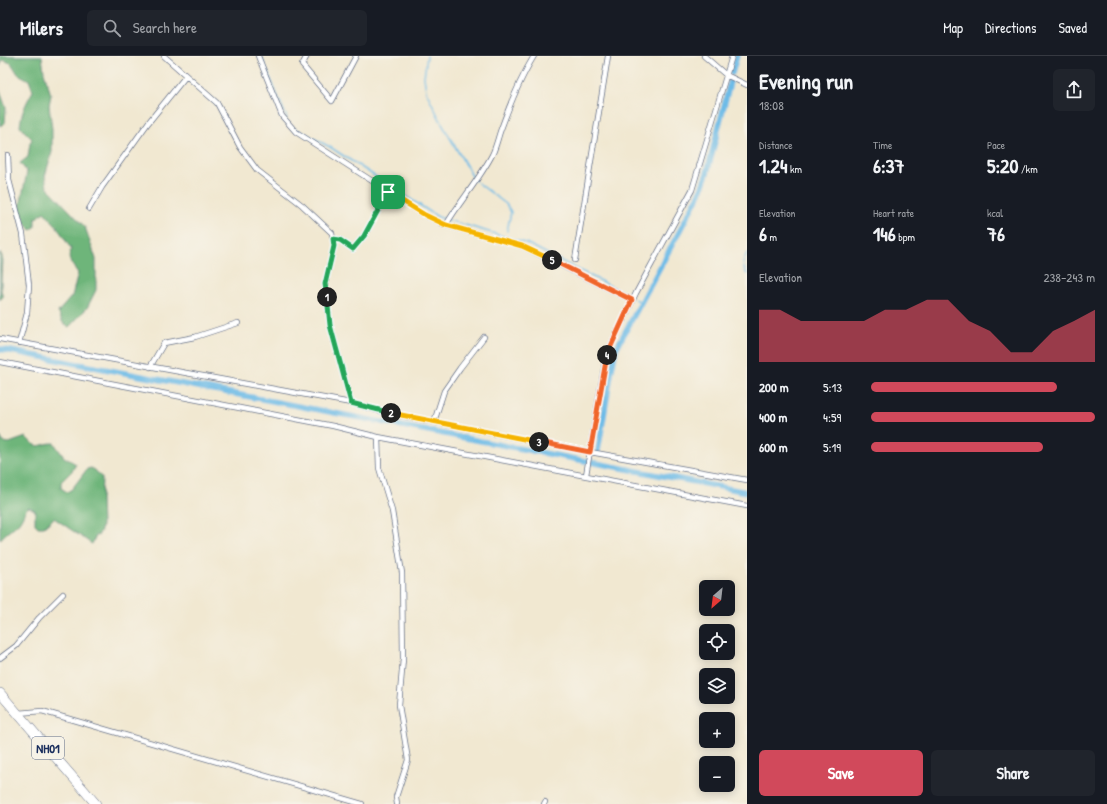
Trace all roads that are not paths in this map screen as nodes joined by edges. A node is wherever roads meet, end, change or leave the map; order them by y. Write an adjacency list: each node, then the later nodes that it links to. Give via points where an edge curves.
1 (164, 56): 10 (street)
2 (258, 56): 13 (street, via 282,116 289,126)
3 (307, 56): 4 (street, via 302,65 332,102)
4 (356, 56)
5 (534, 56): 15 (street, via 522,75 492,154 475,184)
6 (608, 56): 17 (street)
7 (704, 56): 9 (street)
8 (732, 56): 9 (street)
9 (726, 75): 11 (street); 18 (street, via 692,190)
10 (186, 76): 14 (street, via 148,123); 16 (street, via 217,103 240,147 257,170 302,205 332,233)
11 (747, 85)
12 (8, 155): 22 (street, via 9,180 23,234 29,285 27,313)
13 (388, 192): 15 (street); 16 (street, via 364,236 353,249 340,240)
14 (89, 209)
15 (446, 225): 18 (street, via 522,246)
16 (333, 239): 25 (street, via 334,246 325,284 330,325)
17 (575, 260)
18 (633, 299): 28 (street, via 606,356)
19 (238, 323): 24 (street, via 195,337 164,343)
20 (484, 336): 26 (street, via 444,391)
21 (0, 339): 22 (street)
22 (19, 343): 24 (street)
23 (0, 362): 27 (street, via 333,426)
24 (150, 368): 25 (street)
25 (351, 403): 26 (street)
26 (434, 422): 28 (street)
27 (378, 437): 29 (street, via 551,470); 38 (street, via 379,468 392,511 402,573 403,659 399,705 408,760 396,797)
28 (590, 452): 29 (street); 30 (street)
29 (586, 473): 31 (street)
30 (747, 480)
31 (747, 506)
32 (63, 594): 33 (street, via 16,646)
33 (0, 658)
34 (0, 693): 35 (highway, NH01)
35 (18, 713): 36 (highway, NH01); 37 (street, via 42,711)
36 (96, 804)
37 (362, 804)
38 (397, 804)

